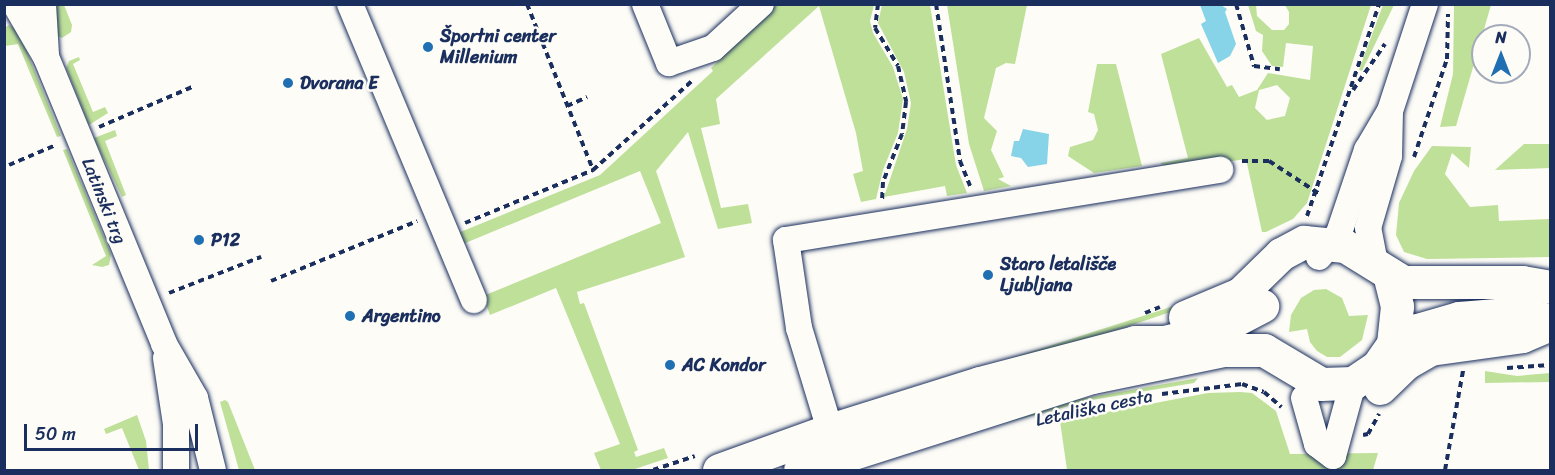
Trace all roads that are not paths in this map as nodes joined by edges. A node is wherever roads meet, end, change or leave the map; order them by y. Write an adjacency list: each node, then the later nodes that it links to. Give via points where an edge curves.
1 (15, 4): 7 (street, Latinski trg)
2 (43, 4): 7 (street, Latinski trg)
3 (350, 4): 13 (street)
4 (645, 4): 5 (street, via 669,63 713,48)
5 (761, 4)
6 (1425, 4): 8 (street)
7 (46, 57): 17 (street, Latinski trg)
8 (1390, 111): 10 (street); 11 (street, via 1389,156 1368,228)
9 (1220, 170): 23 (street, via 786,240 799,328)
10 (1318, 248): 11 (main road, via 1350,267); 14 (main road, Letališka cesta, via 1282,277); 16 (main road, Letališka cesta, via 1281,254 1240,294 1159,326)
11 (1387, 279): 12 (main road, via 1414,284 1522,282); 18 (main road)
12 (1549, 287)
13 (474, 300)
14 (1262, 306): 16 (main road, Letališka cesta, via 1218,329 1164,342); 19 (main road, via 1260,327)
15 (1551, 322): 18 (main road, via 1521,314 1459,318 1417,330); 20 (main road, via 1522,336 1430,349)
16 (1135, 342): 23 (main road, Letališka cesta, via 980,383)
17 (164, 344): 22 (street, Latinski trg); 26 (street, Latinski trg, via 195,398)
18 (1393, 344): 20 (main road)
19 (1269, 362): 20 (main road, Letališka cesta); 21 (main road, Letališka cesta); 23 (main road, Letališka cesta, via 1260,369 1228,366 1030,398)
20 (1362, 398): 21 (main road, Letališka cesta, via 1333,405); 21 (street, via 1333,456 1317,444)
21 (1296, 407)
22 (176, 424): 24 (street, Latinski trg); 25 (street, Latinski trg)
23 (838, 452): 27 (main road, Letališka cesta); 28 (main road, Letališka cesta)
24 (176, 471)
25 (190, 471)
26 (213, 471)
27 (719, 471)
28 (800, 471)

